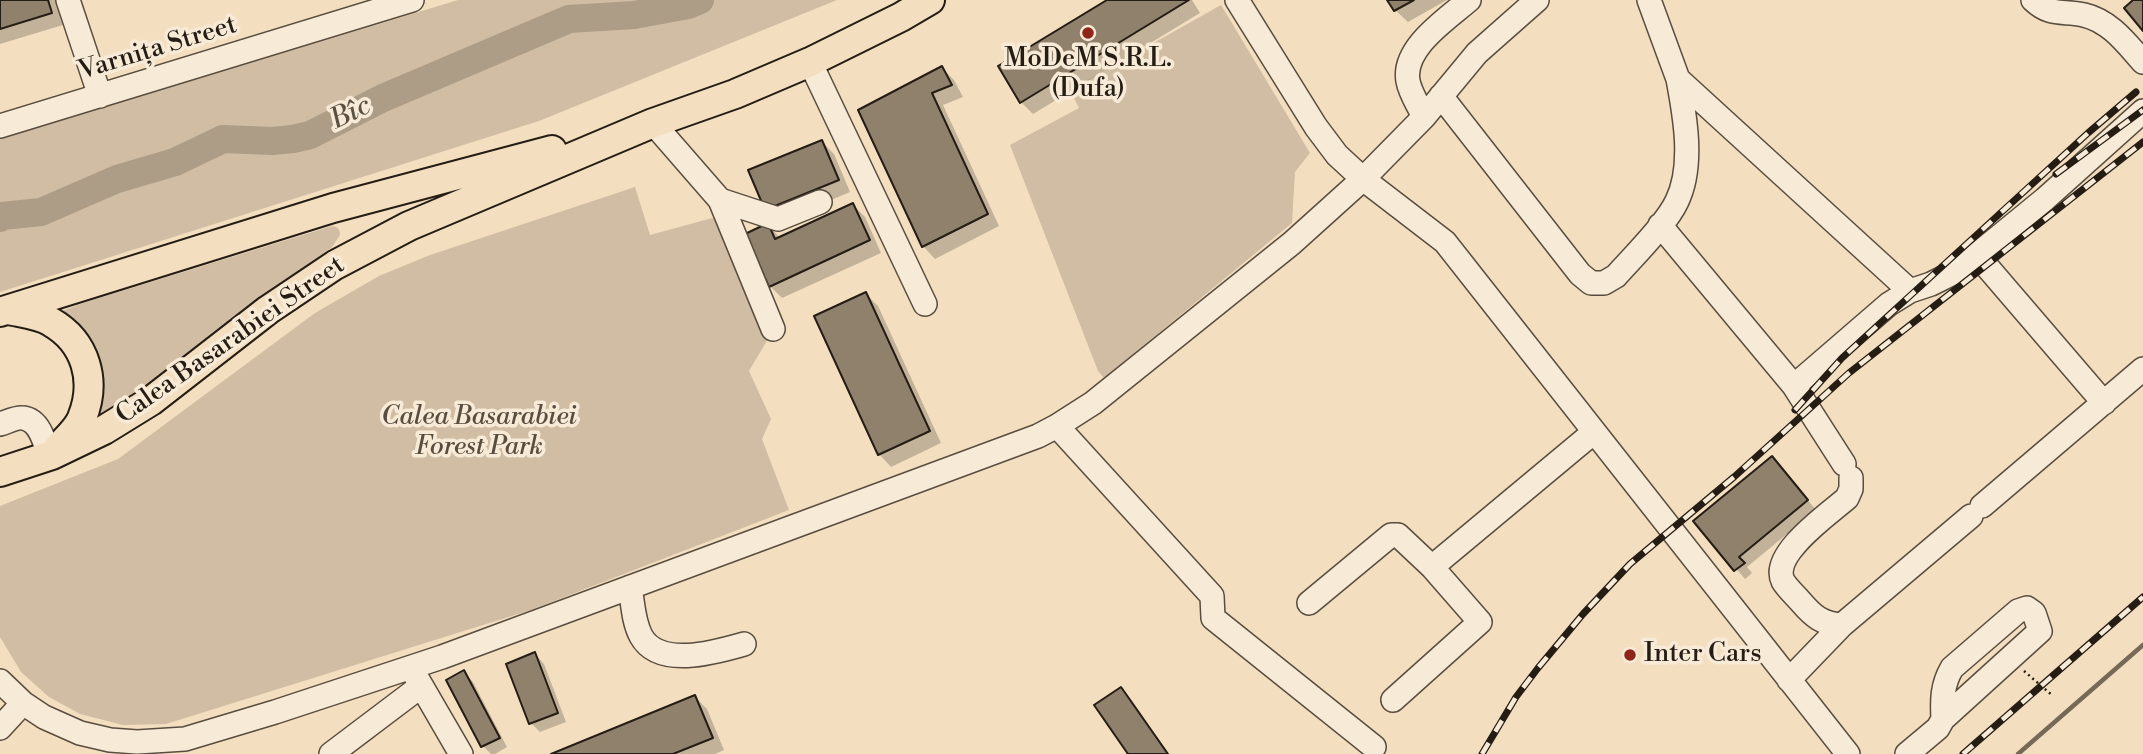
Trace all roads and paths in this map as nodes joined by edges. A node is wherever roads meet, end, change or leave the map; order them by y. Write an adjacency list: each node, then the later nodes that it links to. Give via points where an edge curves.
1 (68, 0): 12 (street)
2 (412, 0): 12 (street, Varnița Street)
3 (930, 0): 9 (main road, Calea Basarabiei Street)
4 (1237, 0): 18 (street, via 1316,127)
5 (1469, 0): 15 (street, via 1419,44 1408,65 1408,82)
6 (1537, 0): 13 (street, via 1477,53)
7 (1649, 0): 11 (street)
8 (2033, 0): 10 (street, via 2052,12 2102,22)
9 (810, 62): 16 (main road, Calea Basarabiei Street); 24 (street)
10 (2143, 62)
11 (1678, 79): 21 (street, via 1686,121 1685,180 1677,203); 23 (street)
12 (100, 96): 17 (street, Varnița Street)
13 (1441, 96): 15 (street); 21 (street, via 1591,283 1616,276)
14 (2143, 111): 22 (street)
15 (1424, 117): 18 (street)
16 (653, 123): 19 (street); 25 (main road, Calea Basarabiei Street, via 333,208); 33 (main road, Calea Basarabiei Street, via 409,226 335,265 268,310 151,401)
17 (0, 126)
18 (1363, 179): 31 (street, via 1093,403); 32 (street, via 1445,242)
19 (720, 200): 20 (street, via 778,219); 26 (street)
20 (820, 202)
21 (1660, 225): 28 (street)
22 (1977, 255): 23 (street, via 1957,271); 29 (street)
23 (1910, 291): 28 (street)
24 (925, 304)
25 (4, 311): 33 (main road, via 50,321 74,340 86,365 90,391 82,421)
26 (773, 330)
27 (2143, 369): 29 (street)
28 (1794, 386): 38 (street, via 1848,471 1851,489 1847,498 1790,549 1783,560 1783,582 1815,617)
29 (2104, 403): 38 (street)
30 (0, 424): 33 (street, via 28,419 39,428)
31 (1057, 426): 36 (street); 49 (street, via 1212,596 1213,618)
32 (1594, 432): 35 (street); 42 (street)
33 (51, 455): 34 (main road, Calea Basarabiei Street)
34 (0, 472)
35 (1432, 567): 37 (street, via 1398,535 1391,535); 45 (street, via 1480,622)
36 (631, 587): 39 (street, via 637,627 657,652 710,654); 41 (street)
37 (1309, 603)
38 (1842, 625): 42 (street)
39 (744, 644)
40 (2015, 655): 44 (path, via 2027,674); 47 (street); 47 (street, via 2039,631 2034,613 2026,608 1952,668 1942,694)
41 (416, 677): 46 (street, via 163,741 110,740 80,733); 50 (street); 51 (street)
42 (1789, 680): 52 (street)
43 (0, 681): 46 (street)
44 (2053, 696)
45 (1393, 700)
46 (23, 703): 48 (street)
47 (1943, 719): 53 (street, via 1933,722); 54 (street)
48 (0, 728)
49 (1374, 747)
50 (331, 754)
51 (461, 754)
52 (1848, 754)
53 (1897, 754)
54 (1907, 754)

